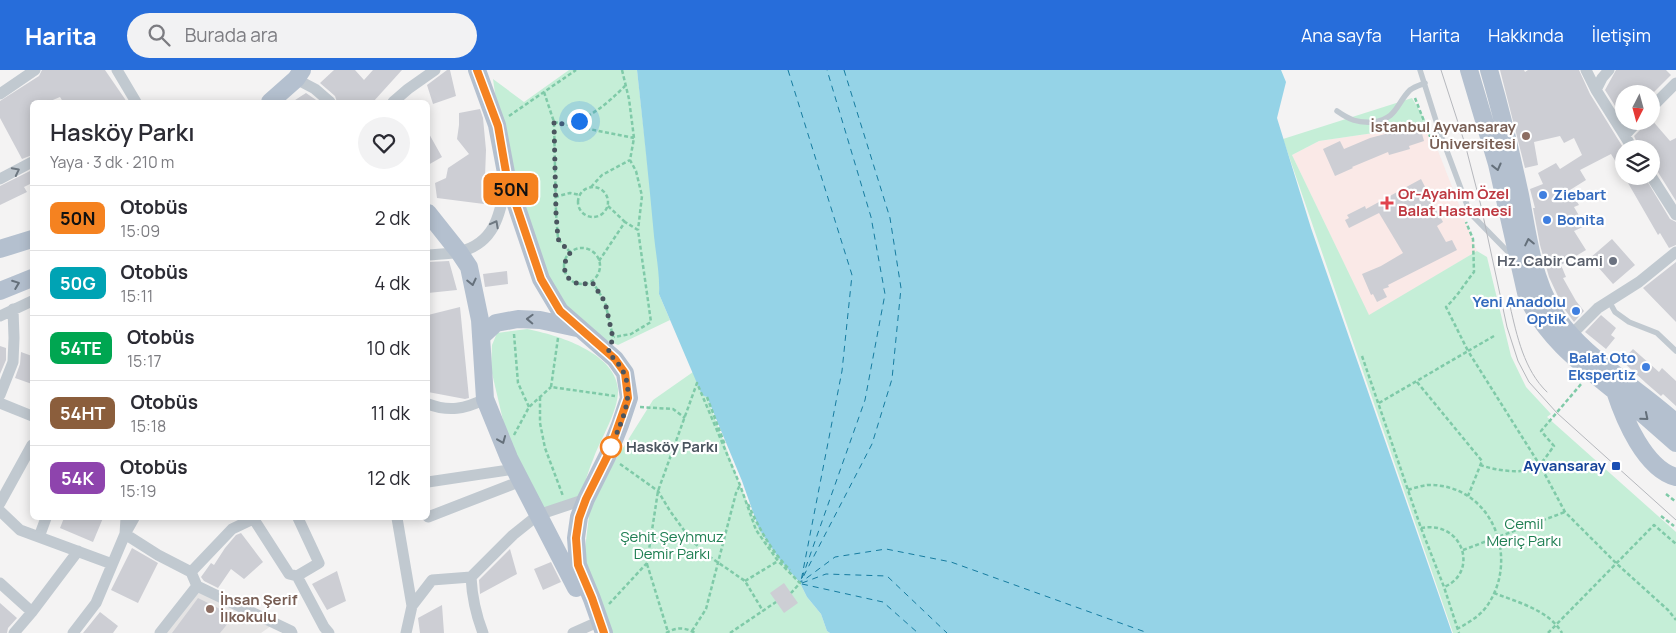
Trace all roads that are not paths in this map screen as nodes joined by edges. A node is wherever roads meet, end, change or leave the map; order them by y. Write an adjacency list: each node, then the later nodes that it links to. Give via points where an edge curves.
1 (35, 70): 14 (street)
2 (117, 70): 16 (street)
3 (434, 70): 19 (street)
4 (477, 70): 25 (main road, via 498,126)
5 (1420, 70): 11 (lane)
6 (1469, 70): 35 (main road, one-way to 35)
7 (1489, 70): 43 (main road, one-way to 7, via 1549,306 1537,277)
8 (1586, 70): 13 (street)
9 (1609, 70): 13 (street)
10 (299, 74): 17 (main road); 18 (street)
11 (1425, 83): 20 (lane, via 1411,89 1398,108 1383,120 1352,121); 35 (lane, via 1470,213)
12 (1676, 83): 15 (street)
13 (1596, 90): 22 (street)
14 (0, 94)
15 (1660, 99)
16 (135, 100)
17 (272, 100)
18 (328, 100)
19 (395, 100)
20 (1337, 111)
21 (1630, 130): 22 (street)
22 (1625, 135): 23 (street)
23 (1628, 140)
24 (30, 163): 26 (street, one-way to 24)
25 (507, 178): 32 (street, one-way to 25, via 490,234 500,216); 42 (main road, via 541,279)
26 (0, 179)
27 (1657, 185): 28 (street)
28 (1674, 209)
29 (430, 216): 32 (main road)
30 (30, 240): 31 (main road)
31 (0, 249)
32 (459, 252): 34 (street); 44 (main road, one-way to 44, via 469,267)
33 (1676, 252): 38 (street)
34 (430, 255)
35 (1520, 264): 46 (main road, via 1528,296 1541,321 1559,344)
36 (30, 279): 37 (main road, one-way to 36)
37 (0, 290)
38 (1609, 301): 43 (street); 45 (lane, via 1615,312 1629,322 1657,333)
39 (30, 302): 40 (street)
40 (13, 309): 41 (street); 47 (street, via 13,362)
41 (0, 316)
42 (569, 326): 44 (main road, one-way to 44, via 540,320 513,320 496,323); 58 (main road, via 615,359 625,373 634,402)
43 (1571, 335): 52 (main road)
44 (482, 338): 48 (main road)
45 (1676, 351)
46 (1615, 391): 53 (main road, one-way to 53); 56 (main road, via 1638,445 1669,475)
47 (0, 395)
48 (485, 399): 50 (street, via 468,407 440,408); 55 (main road, one-way to 55)
49 (0, 402): 51 (street)
50 (430, 405)
51 (30, 415)
52 (1676, 423)
53 (1676, 443)
54 (30, 449): 59 (street)
55 (518, 475): 57 (street); 61 (street); 62 (main road)
56 (1676, 477)
57 (430, 482)
58 (586, 499): 62 (street); 82 (main road, via 577,531 578,565)
59 (0, 503)
60 (0, 511): 71 (street, via 20,530)
61 (430, 515)
62 (538, 515): 76 (street); 82 (main road)
63 (45, 520): 71 (street)
64 (126, 520): 70 (street)
65 (133, 520): 70 (street)
66 (249, 520): 74 (street, via 232,528)
67 (254, 520): 75 (street, via 289,574)
68 (299, 520): 75 (street, via 319,563)
69 (398, 520): 79 (street)
70 (125, 534): 73 (street); 74 (street)
71 (39, 537): 72 (street)
72 (78, 551): 73 (street); 80 (street)
73 (112, 564): 84 (street, via 96,603)
74 (191, 572): 78 (street)
75 (297, 576): 88 (street)
76 (471, 577): 79 (street, via 432,580); 90 (street, via 472,595)
77 (0, 583): 80 (street)
78 (197, 586): 81 (street); 85 (street)
79 (412, 606): 89 (street)
80 (32, 612): 83 (street)
81 (281, 626): 86 (street); 87 (street)
82 (597, 627): 91 (street)
83 (14, 633)
84 (74, 633)
85 (160, 633)
86 (271, 633)
87 (292, 633)
88 (329, 633)
89 (406, 633)
90 (483, 633)
91 (574, 633)

